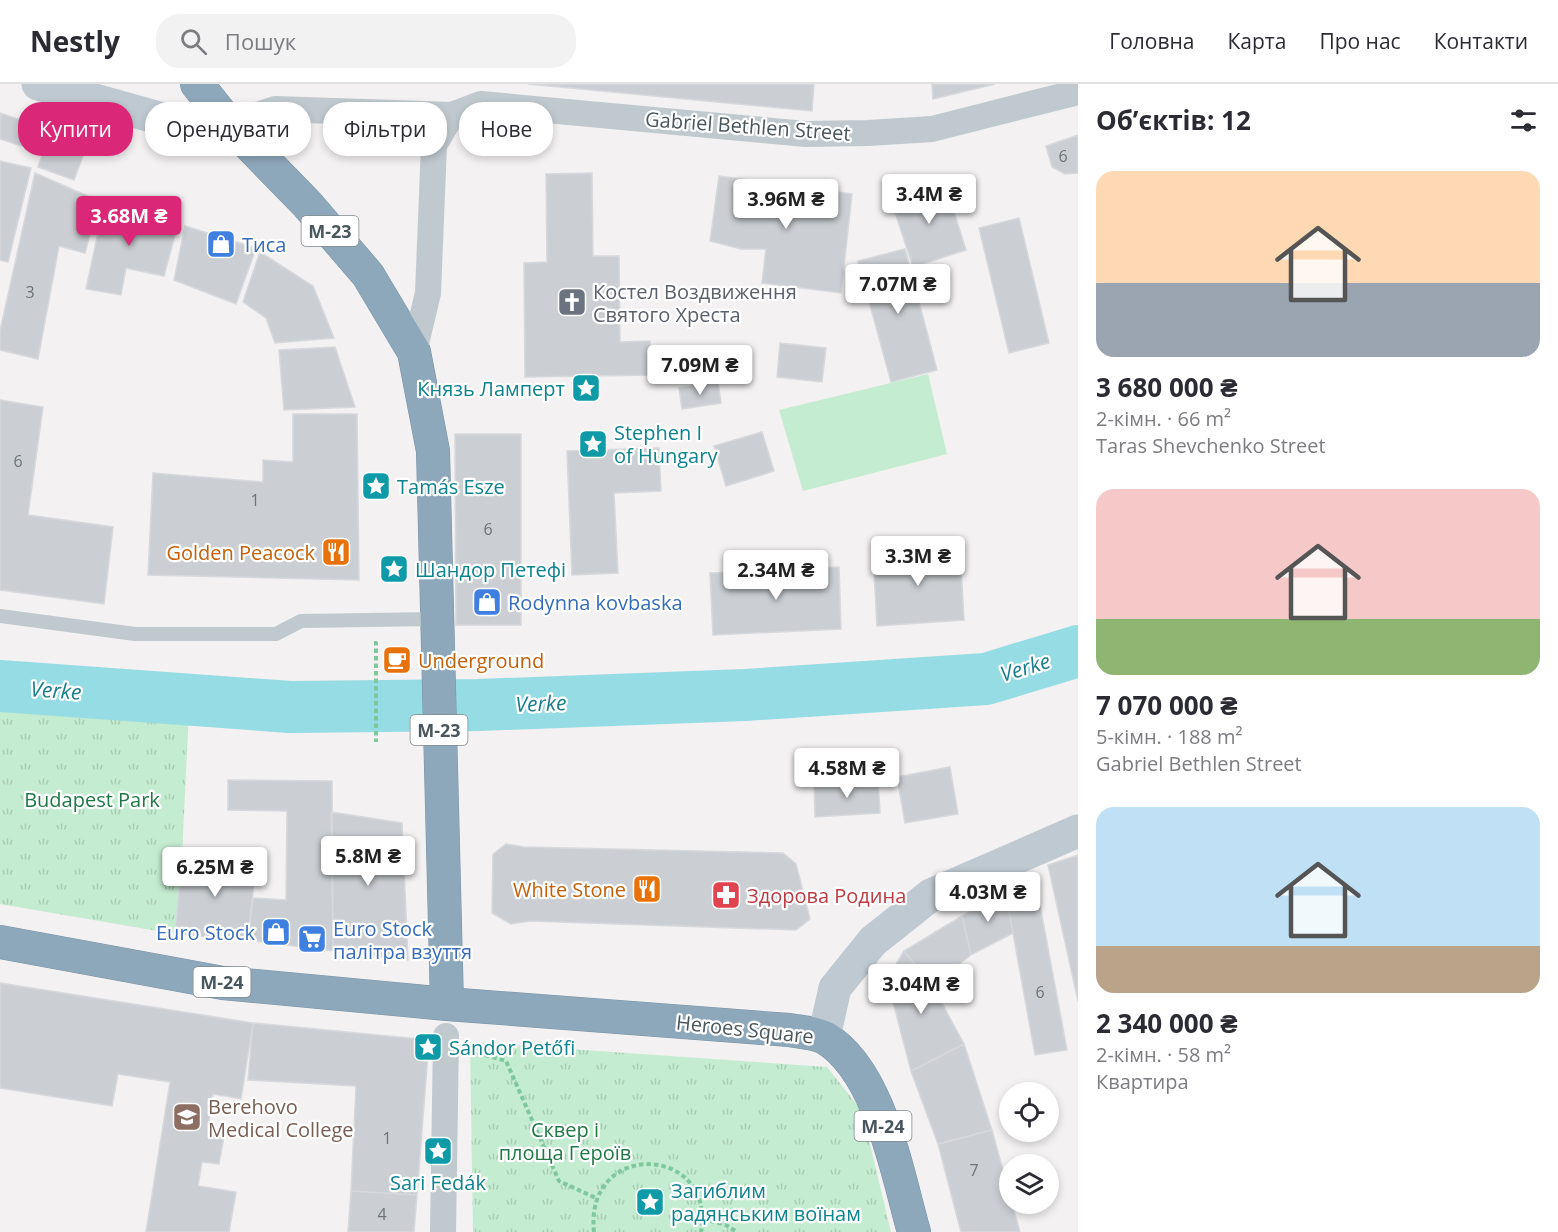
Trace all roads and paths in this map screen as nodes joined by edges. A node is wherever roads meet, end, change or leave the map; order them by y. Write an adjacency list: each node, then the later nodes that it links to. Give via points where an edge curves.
1 (38, 84): 6 (main road)
2 (197, 84): 4 (highway, М-23)
3 (1078, 92): 7 (street, Gabriel Bethlen Street, via 932,129 868,133 806,134 481,104)
4 (211, 102)
5 (311, 111): 7 (street)
6 (145, 114)
7 (452, 115): 9 (street, via 435,145 428,292)
8 (261, 156): 9 (highway, М-23, via 308,204 368,275)
9 (414, 352): 11 (highway, М-23, via 433,451)
10 (0, 616): 11 (lane, via 135,634 276,634 301,621)
11 (436, 625): 16 (highway, М-23)
12 (376, 643): 13 (path)
13 (376, 742)
14 (1078, 831): 18 (main road, via 931,895 873,941 835,988)
15 (0, 942): 16 (highway, М-24, via 224,983)
16 (447, 1004): 18 (highway, Heroes Square / М-24, via 789,1030)
17 (446, 1036): 22 (street)
18 (824, 1037): 26 (highway, Heroes Square / М-24, via 853,1060 872,1092)
19 (478, 1053): 20 (path, via 506,1061 560,1181)
20 (596, 1198): 21 (path, via 606,1182 621,1170 639,1163 658,1164 691,1183 700,1200); 23 (path)
21 (703, 1219): 24 (path); 25 (path)
22 (443, 1232)
23 (594, 1232)
24 (701, 1232)
25 (737, 1232)
26 (914, 1232)

